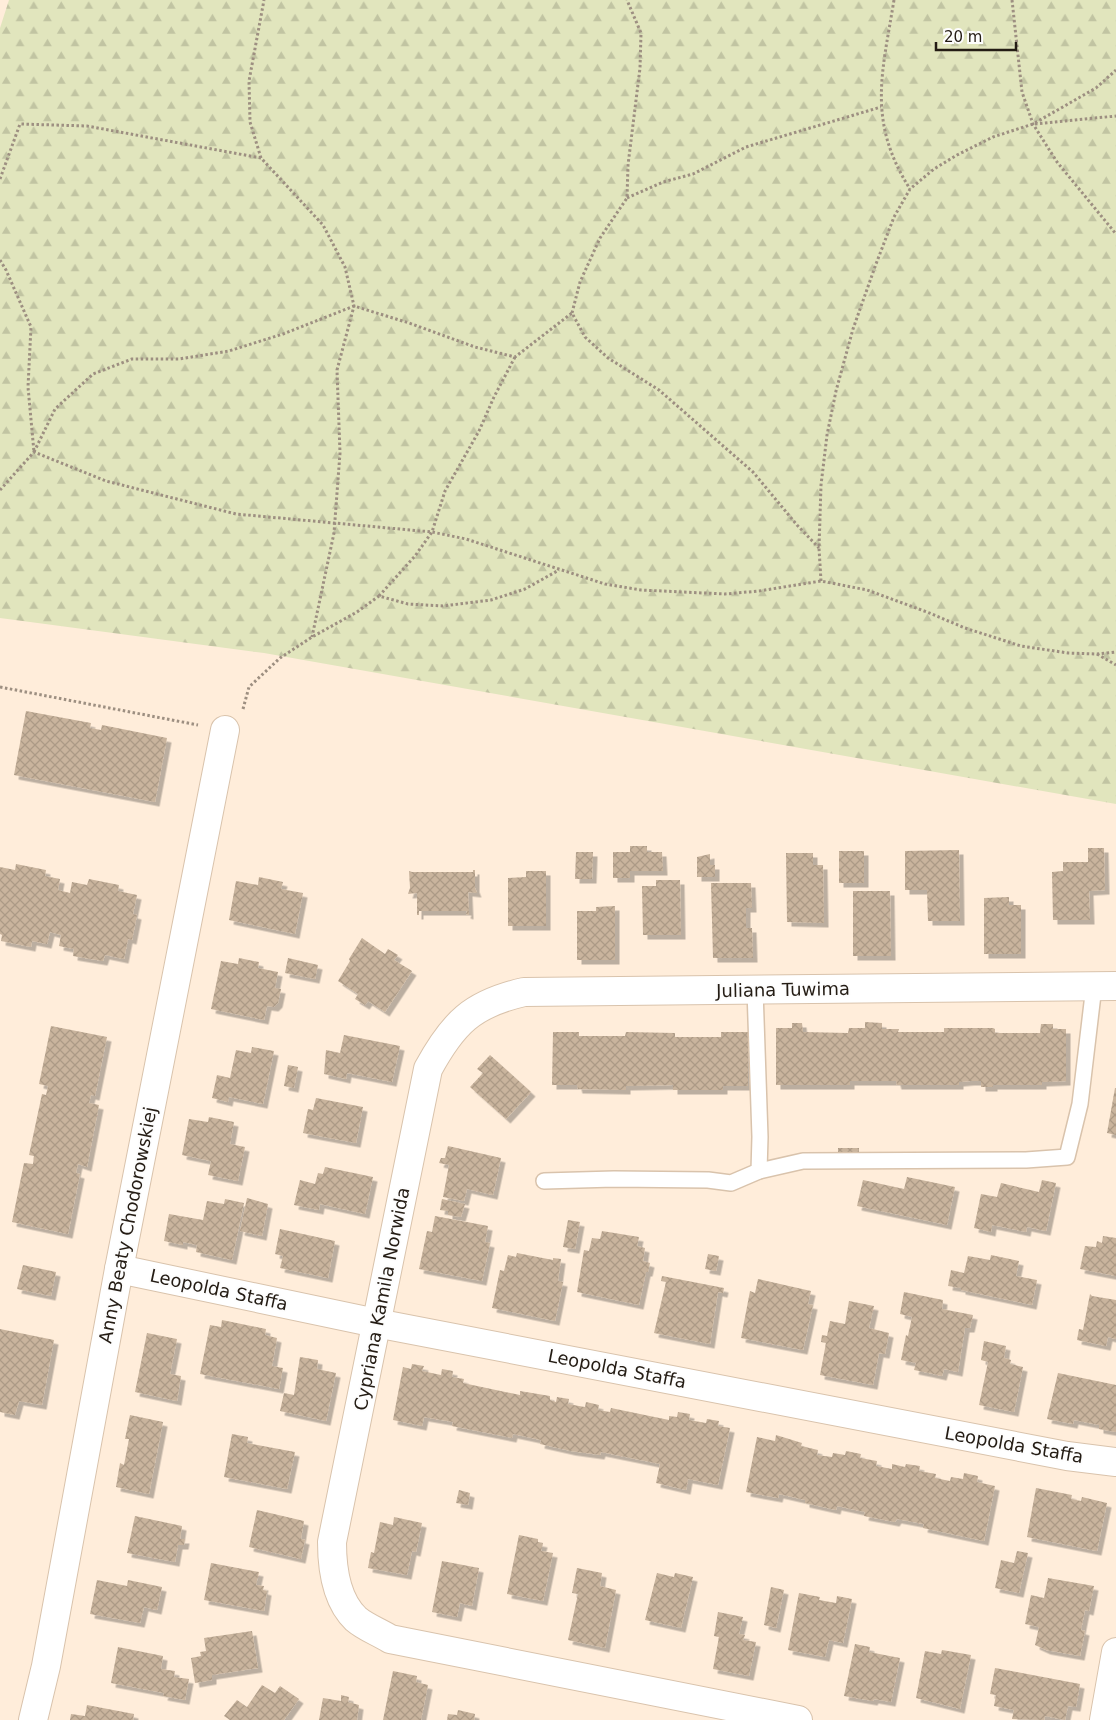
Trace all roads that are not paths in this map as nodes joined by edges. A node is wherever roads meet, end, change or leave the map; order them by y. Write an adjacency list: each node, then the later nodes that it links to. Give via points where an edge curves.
1 (225, 730): 7 (street, Anny Beaty Chodorowskiej)
2 (1105, 986): 3 (street, Juliana Tuwima); 5 (lane, via 1067,1157 803,1161)
3 (755, 990): 4 (street, Juliana Tuwima, via 524,992 476,1009); 5 (lane)
4 (458, 1024): 8 (street, Cypriana Kamila Norwida, via 441,1044 428,1069)
5 (759, 1172): 6 (lane, via 731,1183 708,1180)
6 (544, 1181)
7 (118, 1269): 8 (street, Leopolda Staffa); 11 (street, Anny Beaty Chodorowskiej)
8 (376, 1323): 9 (street, Leopolda Staffa, via 1067,1456); 12 (street, Cypriana Kamila Norwida, via 332,1542 332,1561 342,1599 356,1619 390,1639)
9 (1116, 1462)
10 (1116, 1652): 13 (street)
11 (34, 1720)
12 (798, 1720)
13 (1104, 1720)

